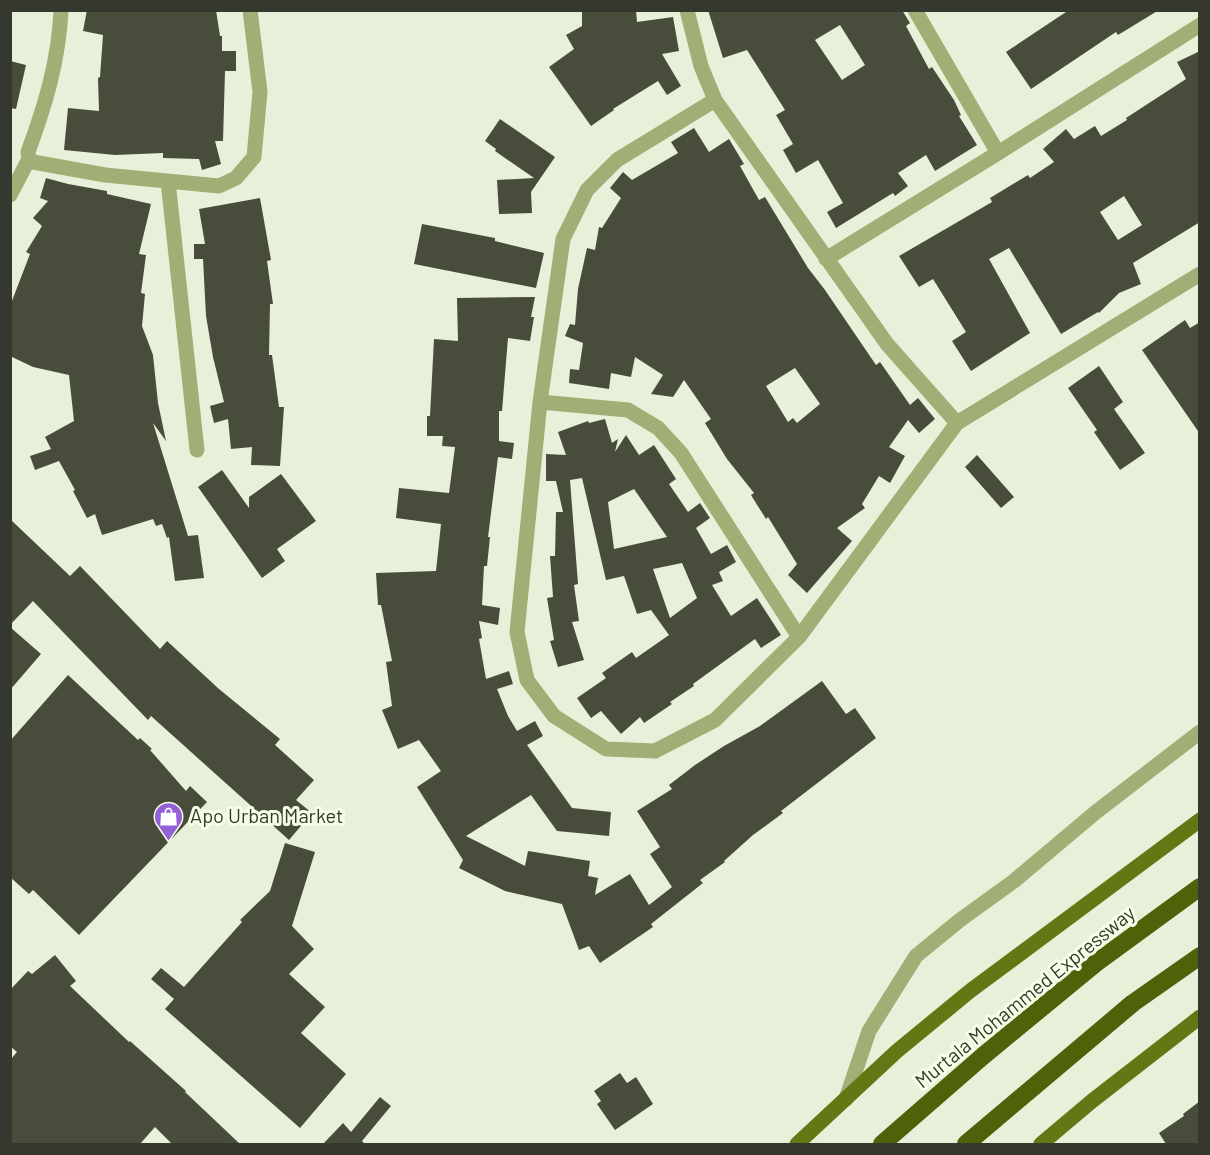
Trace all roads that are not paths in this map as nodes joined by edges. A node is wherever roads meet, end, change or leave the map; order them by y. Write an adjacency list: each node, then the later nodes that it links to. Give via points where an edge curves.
1 (61, 10): 8 (street, via 60,38)
2 (250, 10): 9 (street, via 260,92 254,157 236,178 219,186)
3 (687, 10): 6 (street, via 701,66)
4 (915, 10): 7 (street)
5 (1200, 25): 7 (street)
6 (715, 100): 11 (street); 13 (street, via 617,160 587,190 563,239)
7 (998, 153): 11 (street)
8 (29, 159): 9 (street, via 105,175); 10 (street)
9 (168, 181): 15 (street)
10 (10, 195)
11 (826, 259): 14 (street, via 886,344)
12 (1200, 274): 14 (street)
13 (540, 402): 16 (street, via 628,410 658,429 681,453); 16 (street, via 517,632 527,680 554,716 606,749 655,751 715,720)
14 (957, 423): 16 (street)
15 (197, 450)
16 (799, 637)
17 (1200, 732): 22 (street, via 916,956 869,1031)
18 (1200, 820): 22 (main road, via 970,991)
19 (1200, 887): 24 (highway, Murtala Mohammed Expressway, via 1096,963)
20 (1200, 956): 25 (highway, via 1133,1003)
21 (1200, 1017): 26 (main road)
22 (846, 1099): 23 (main road)
23 (797, 1144)
24 (882, 1144)
25 (966, 1144)
26 (1041, 1144)

